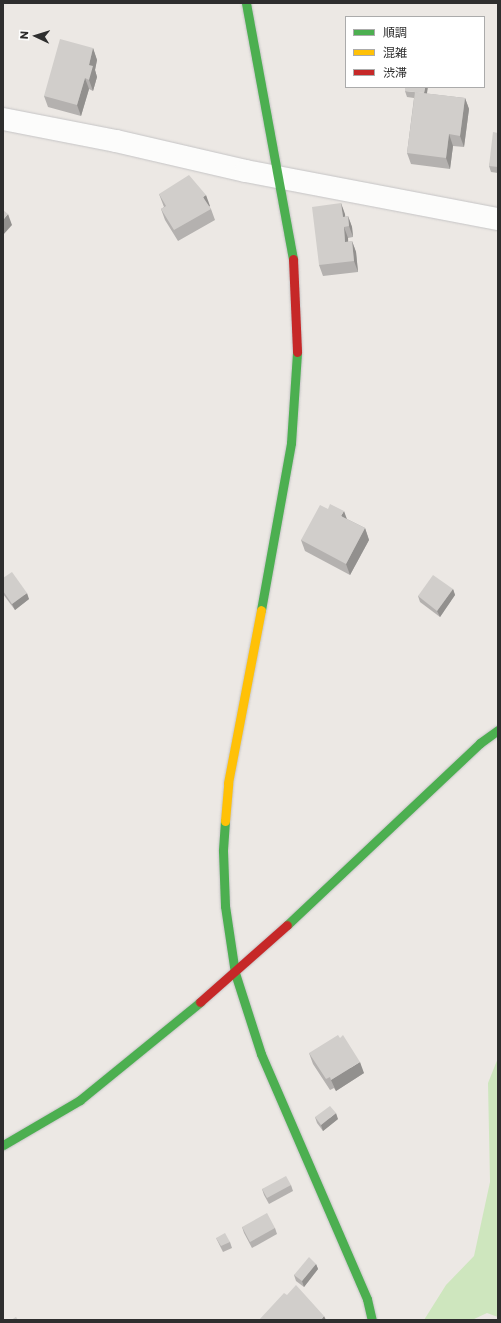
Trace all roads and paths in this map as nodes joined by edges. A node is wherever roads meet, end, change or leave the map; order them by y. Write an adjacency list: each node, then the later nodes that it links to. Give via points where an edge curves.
1 (246, 3): 3 (street)
2 (3, 119): 3 (street)
3 (278, 177): 4 (street); 6 (street, via 292,246 297,305 297,379 277,526 228,783 223,851 225,906)
4 (498, 219)
5 (498, 730): 6 (street, via 480,743)
6 (235, 973): 7 (street, via 80,1100); 8 (street, via 261,1054 367,1299)
7 (3, 1146)
8 (372, 1320)

